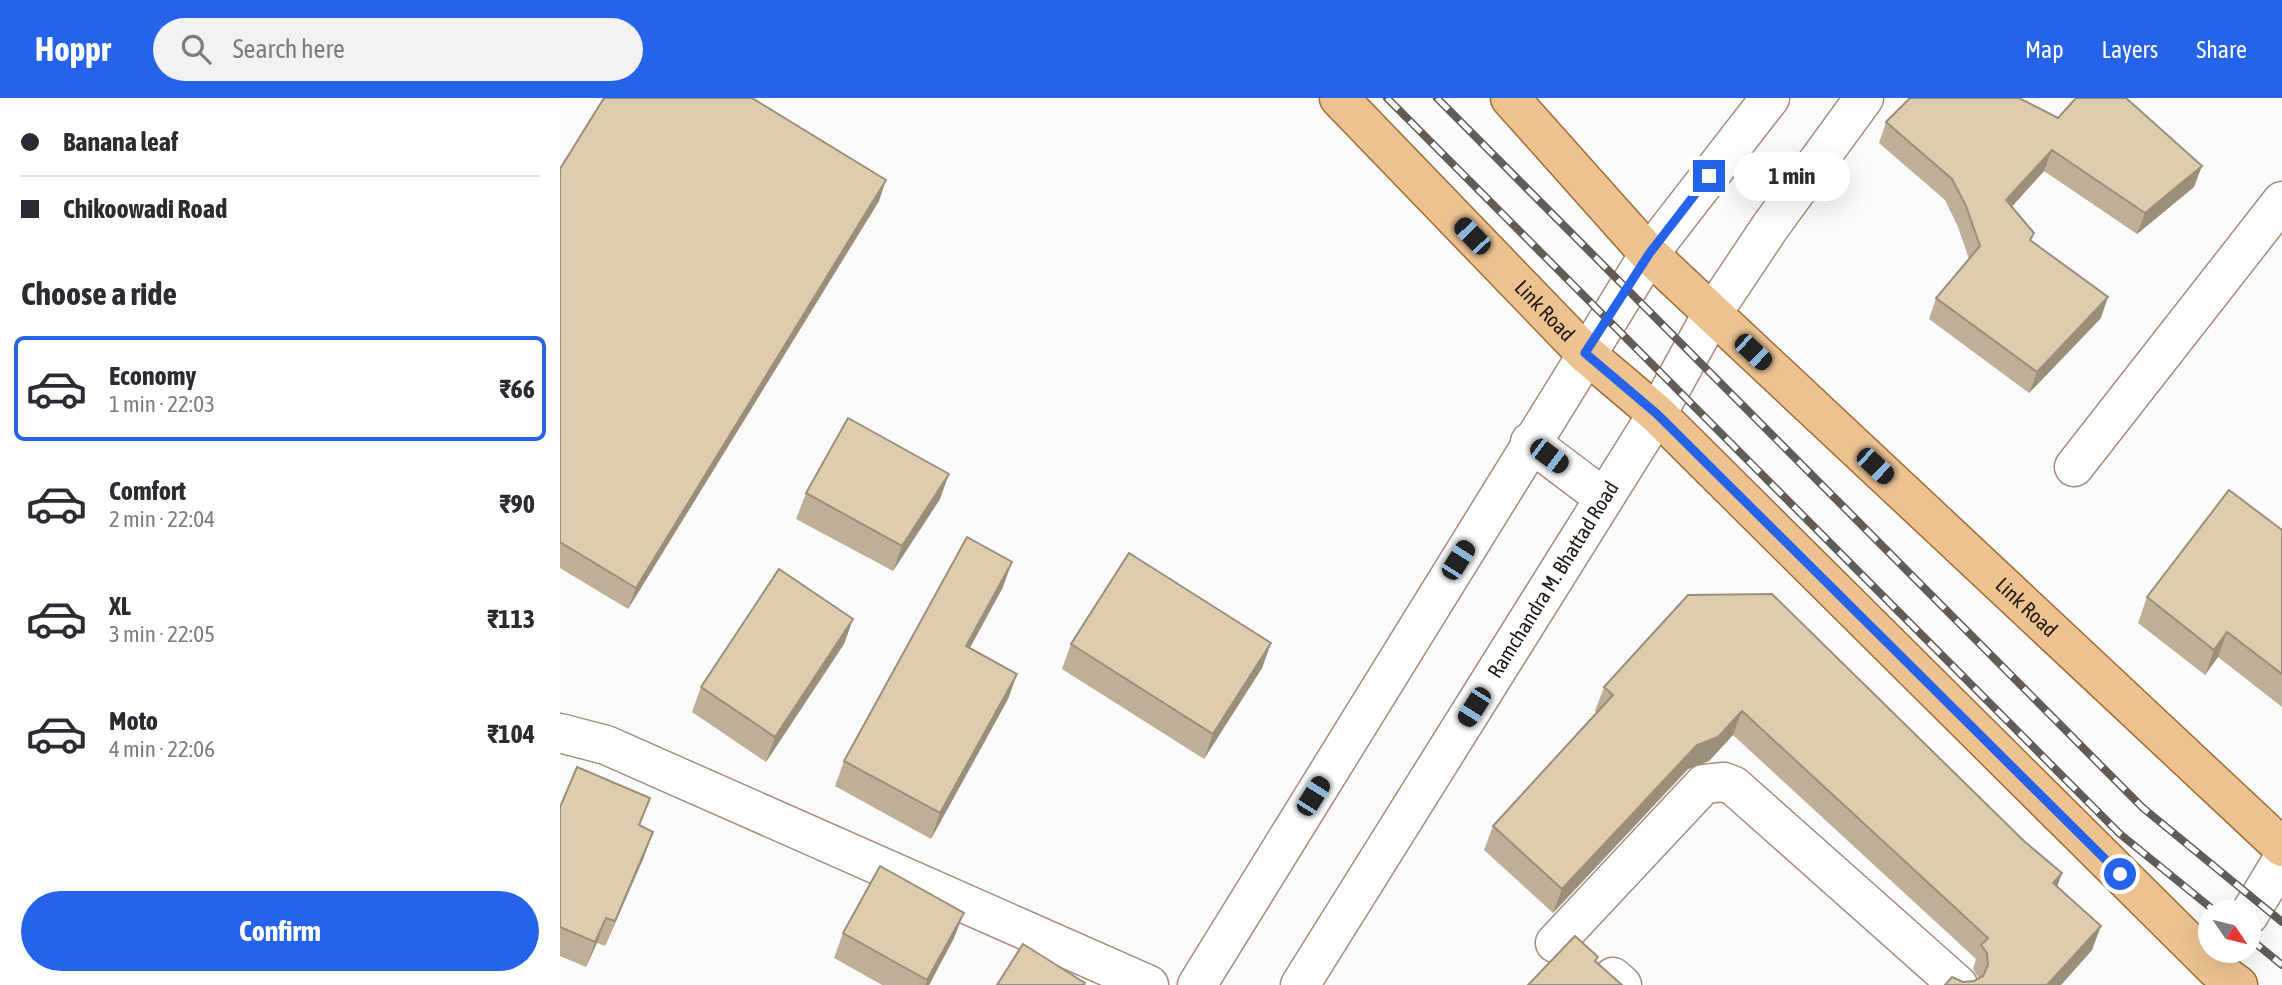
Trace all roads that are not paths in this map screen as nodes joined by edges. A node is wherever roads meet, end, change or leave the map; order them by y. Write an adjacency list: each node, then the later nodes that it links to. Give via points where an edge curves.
1 (1339, 98): 8 (main road, Link Road)
2 (1510, 98): 6 (main road, Link Road)
3 (1770, 98): 6 (street)
4 (1864, 98): 7 (street, Ramchandra M. Bhattad Road)
5 (2282, 201): 11 (street)
6 (1649, 254): 7 (main road, Link Road); 8 (street)
7 (1712, 314): 9 (street, Ramchandra M. Bhattad Road); 14 (main road, Link Road)
8 (1585, 353): 9 (main road, Link Road); 10 (street)
9 (1657, 414): 12 (street, Ramchandra M. Bhattad Road); 18 (main road, Link Road)
10 (1530, 442): 12 (street); 20 (street)
11 (2074, 467)
12 (1604, 498): 21 (street, Ramchandra M. Bhattad Road)
13 (560, 733): 19 (street, via 606,745)
14 (2282, 847)
15 (2282, 860): 16 (street)
16 (2258, 900)
17 (1555, 943): 22 (street, via 1704,784 1724,782 1734,786)
18 (2222, 972)
19 (1149, 985)
20 (1197, 985)
21 (1300, 985)
22 (1958, 985)

